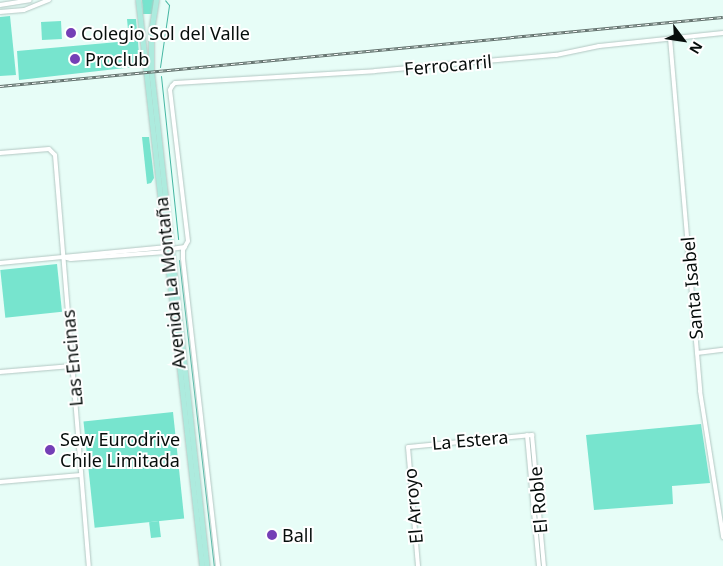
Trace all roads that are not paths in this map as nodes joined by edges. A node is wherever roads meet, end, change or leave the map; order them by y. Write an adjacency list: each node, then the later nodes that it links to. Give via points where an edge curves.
1 (30, 0): 5 (street)
2 (50, 0): 6 (street, via 24,10)
3 (138, 0): 7 (main road, Avenida La Montaña)
4 (156, 0): 8 (main road, Avenida La Montaña)
5 (0, 5)
6 (0, 12)
7 (140, 20): 8 (main road); 13 (main road, Avenida La Montaña)
8 (153, 20): 13 (main road, Avenida La Montaña, via 151,70)
9 (723, 33): 10 (street, Ferrocarril)
10 (670, 38): 12 (street, Ferrocarril, via 599,46 556,55 375,71 176,83 170,90 188,241); 17 (street, Santa Isabel)
11 (0, 153): 14 (street, Las Encinas, via 53,151)
12 (185, 247): 13 (street); 29 (street, via 183,258)
13 (168, 249): 14 (street); 27 (main road, Avenida La Montaña); 28 (main road, Avenida La Montaña)
14 (63, 257): 15 (street); 18 (street, Las Encinas)
15 (0, 263)
16 (723, 350): 17 (street)
17 (697, 353): 25 (street, Santa Isabel)
18 (72, 366): 19 (street); 23 (street, Las Encinas)
19 (0, 372)
20 (527, 435): 21 (street, La Estera); 22 (street, La Estera); 31 (street, El Roble)
21 (532, 435): 32 (street, El Roble)
22 (408, 447): 30 (street, El Arroyo)
23 (81, 475): 24 (street); 26 (street, Las Encinas)
24 (0, 482)
25 (723, 538)
26 (89, 566)
27 (202, 566)
28 (207, 566)
29 (218, 566)
30 (418, 566)
31 (539, 566)
32 (544, 566)

